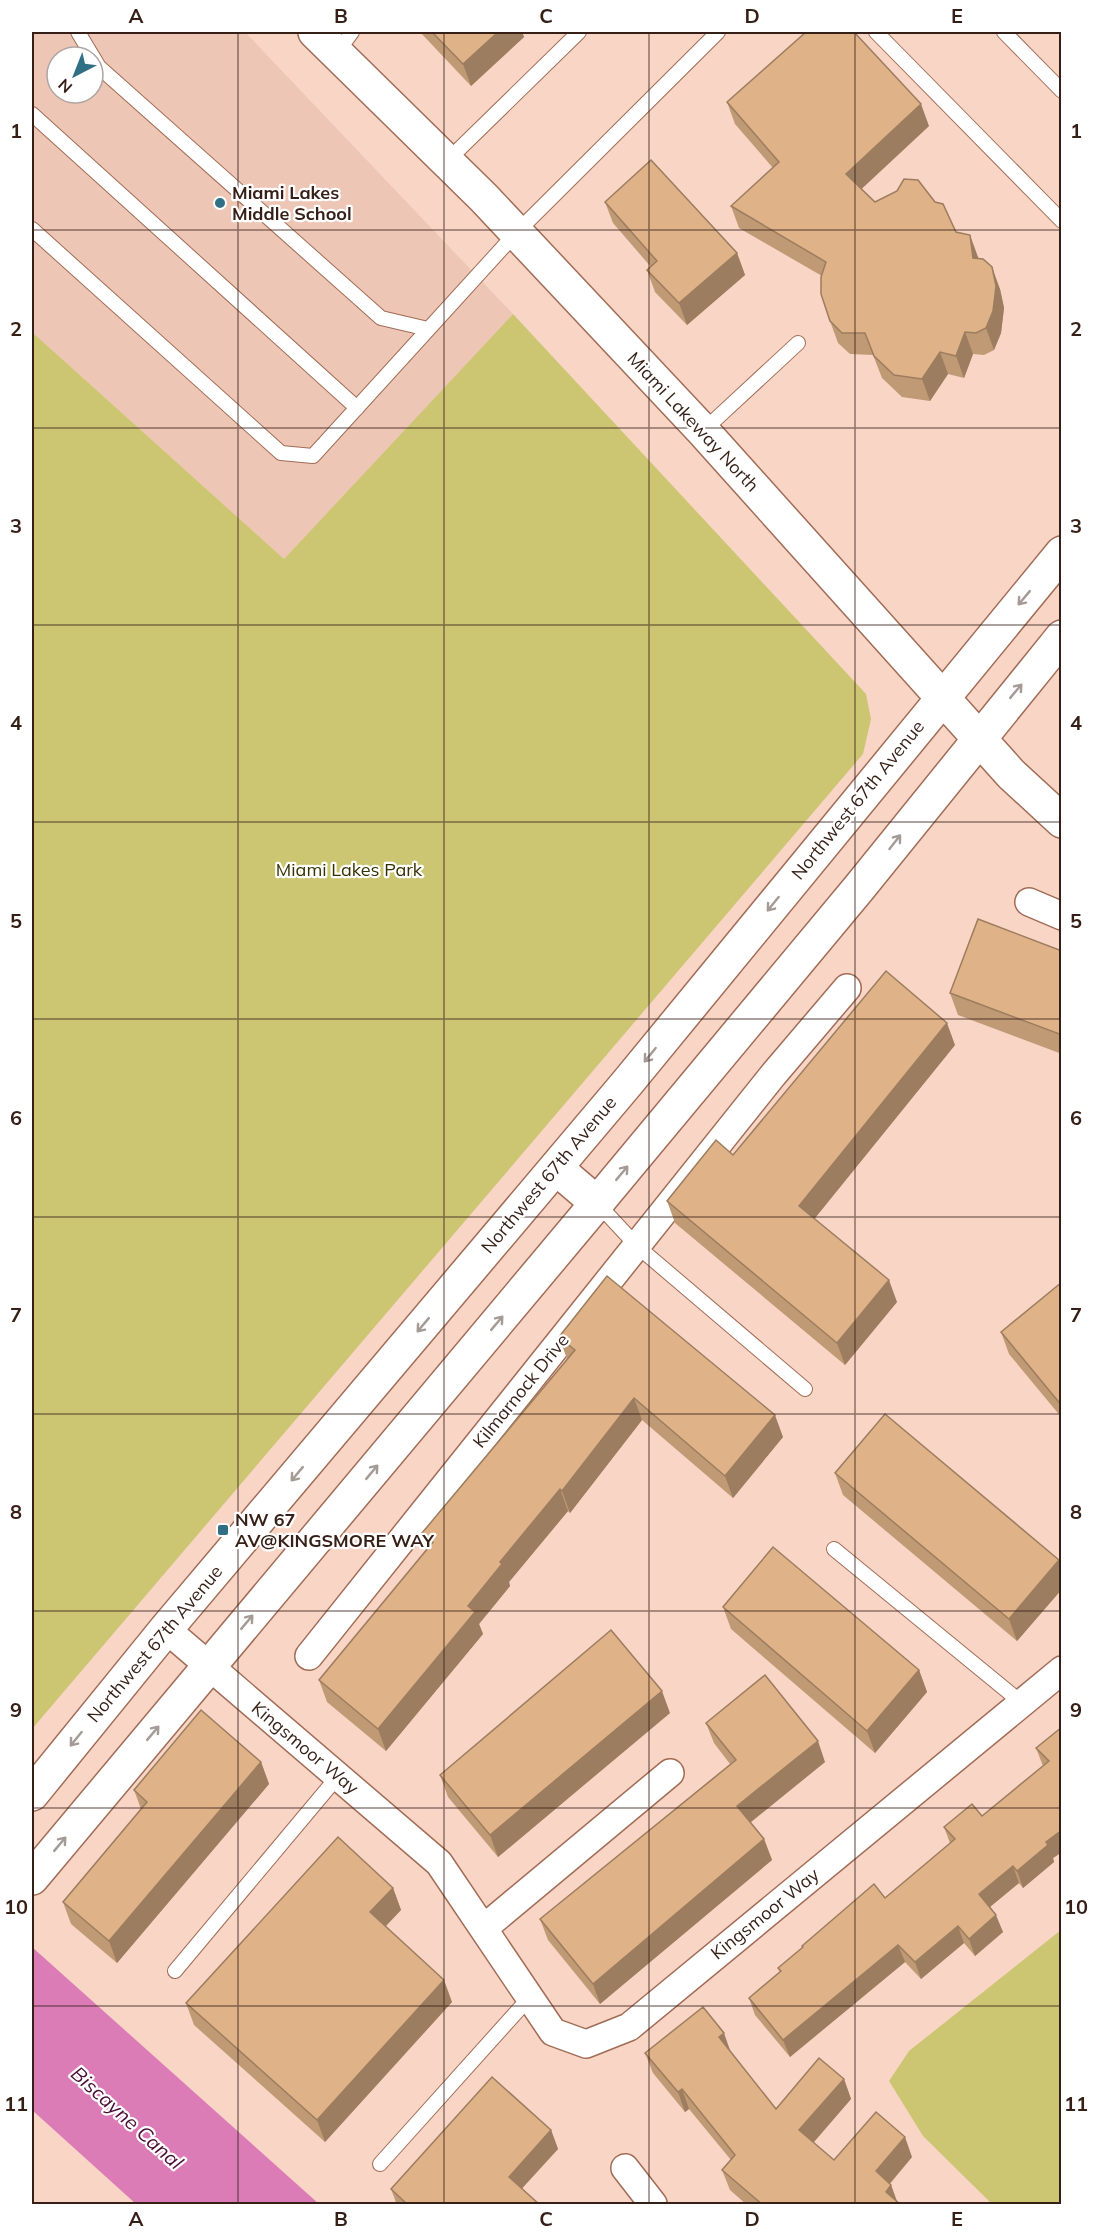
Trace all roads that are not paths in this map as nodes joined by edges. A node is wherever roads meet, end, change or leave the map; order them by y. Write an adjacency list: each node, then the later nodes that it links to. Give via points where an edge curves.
1 (78, 32): 13 (lane, via 99,67 381,318)
2 (579, 32): 9 (lane)
3 (718, 32): 12 (lane)
4 (876, 32): 10 (lane)
5 (1004, 32): 7 (lane)
6 (334, 39): 9 (main road, Miami Lakeway North)
7 (1062, 91)
8 (32, 114): 15 (lane)
9 (446, 162): 12 (main road, Miami Lakeway North)
10 (1062, 221)
11 (32, 229): 15 (lane, via 281,453 313,456)
12 (516, 233): 13 (lane); 16 (main road, Miami Lakeway North)
13 (428, 329): 15 (lane)
14 (798, 343): 16 (lane)
15 (357, 408)
16 (703, 431): 19 (main road, Miami Lakeway North)
17 (1062, 553): 19 (main road, Northwest 67th Avenue, one-way to 19)
18 (1062, 637): 20 (main road, one-way to 18)
19 (943, 696): 20 (main road, Miami Lakeway North); 25 (main road, Northwest 67th Avenue, one-way to 25)
20 (979, 736): 21 (main road, Miami Lakeway North, via 1011,774); 26 (main road, one-way to 20, via 852,896)
21 (1062, 821)
22 (1029, 903): 23 (street)
23 (1062, 916)
24 (848, 988): 27 (street, Kilmarnock Drive)
25 (556, 1168): 26 (main road); 30 (main road, Northwest 67th Avenue, one-way to 30)
26 (597, 1203): 27 (lane); 32 (main road, one-way to 26)
27 (637, 1246): 28 (lane); 31 (street, Kilmarnock Drive)
28 (805, 1389)
29 (834, 1549): 34 (lane)
30 (166, 1629): 32 (street, Kingsmoor Way); 37 (main road, Northwest 67th Avenue, one-way to 37)
31 (309, 1656)
32 (209, 1667): 36 (street, Kingsmoor Way); 38 (main road, one-way to 32)
33 (1062, 1670): 34 (street, Kingsmoor Way)
34 (1022, 1703): 41 (street, Kingsmoor Way, via 629,2027 586,2044 553,2032)
35 (670, 1773): 39 (street)
36 (339, 1775): 39 (street, Kingsmoor Way, via 439,1863); 40 (lane)
37 (39, 1785)
38 (32, 1878)
39 (484, 1928): 41 (street, Kingsmoor Way)
40 (176, 1971)
41 (530, 1997): 42 (lane)
42 (380, 2164)
43 (625, 2168): 44 (street)
44 (653, 2205)

